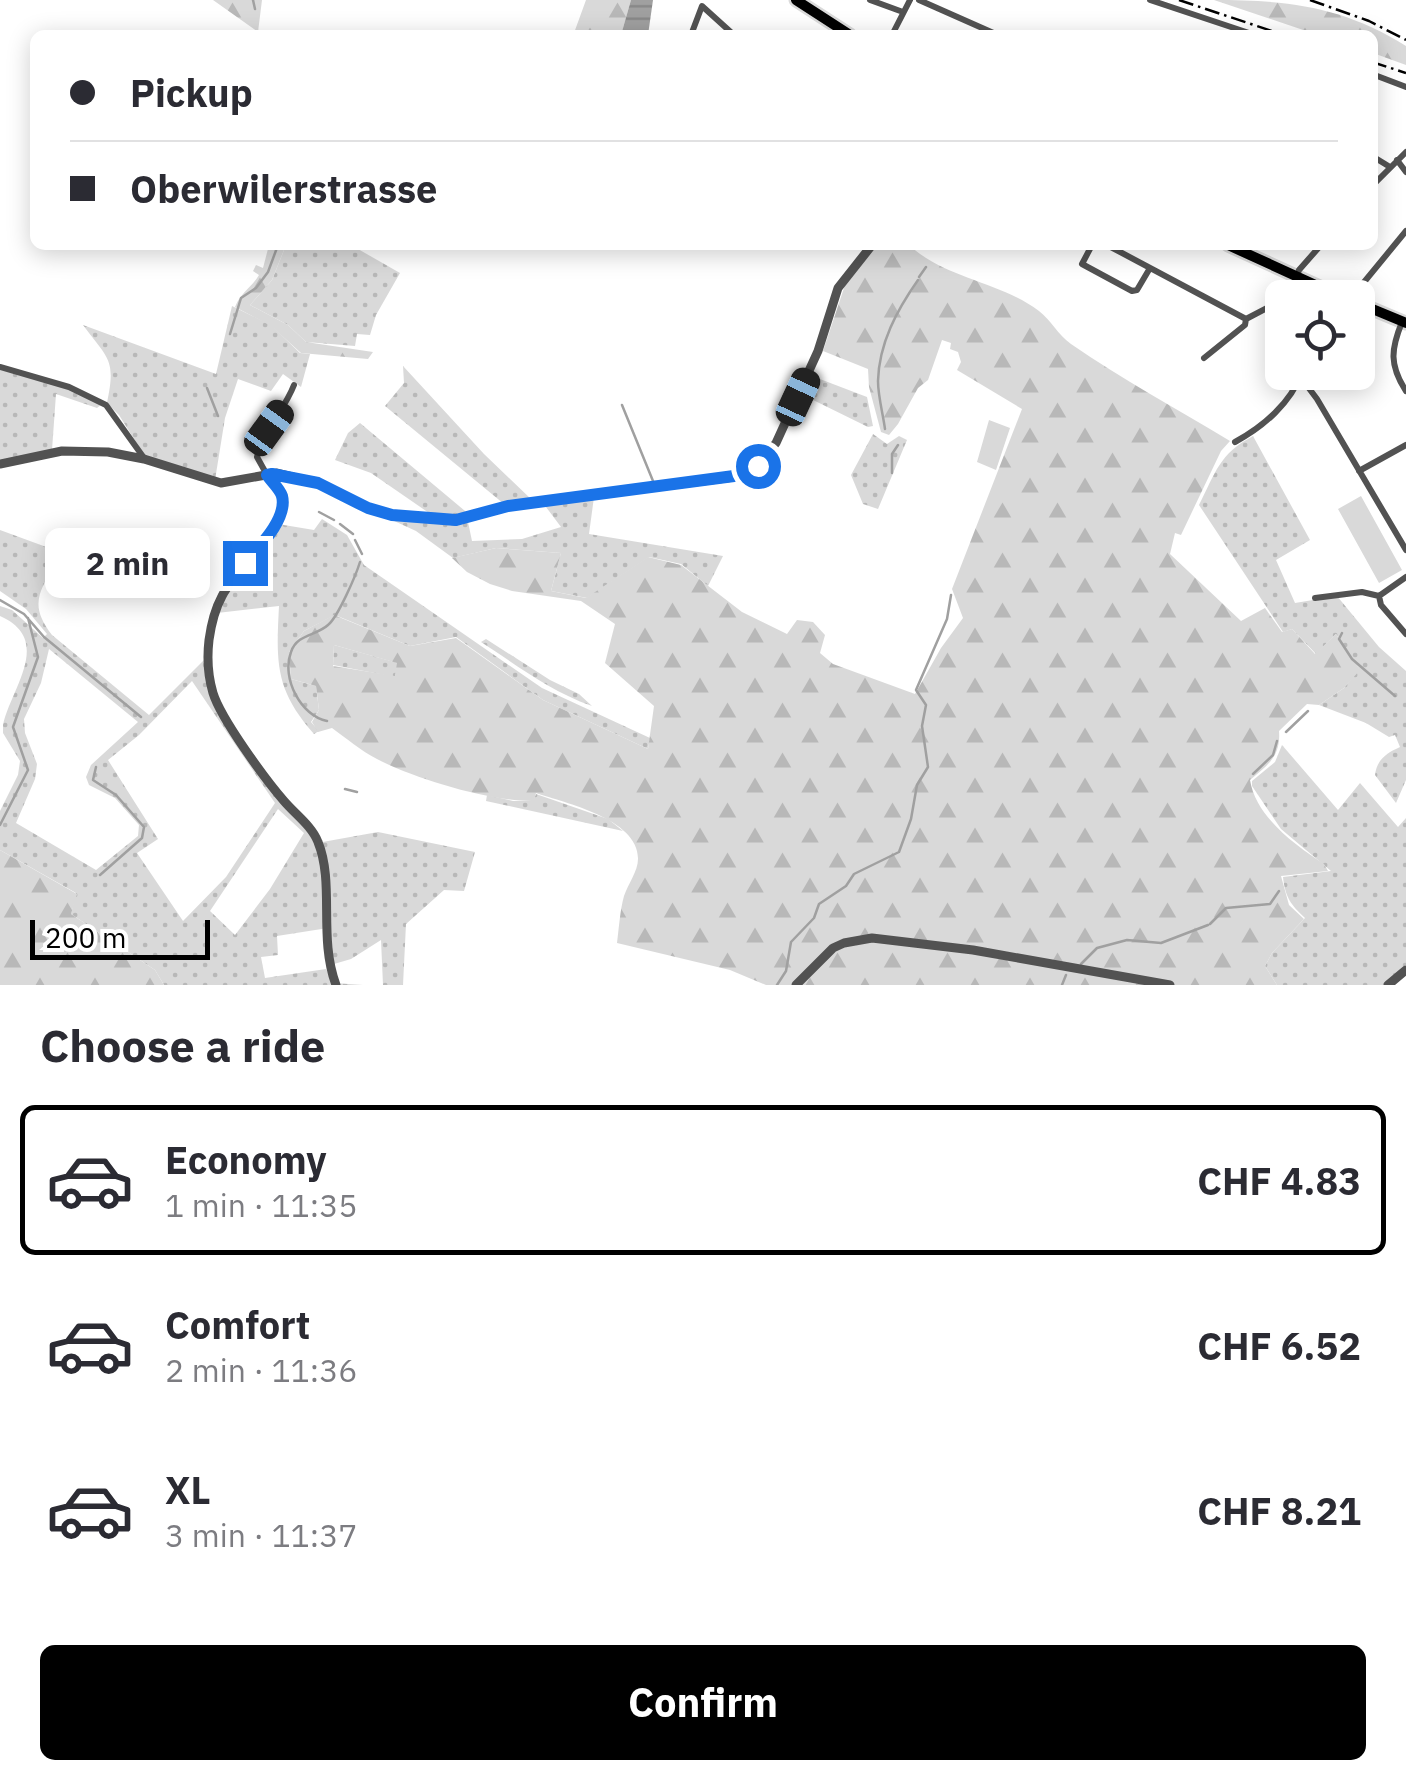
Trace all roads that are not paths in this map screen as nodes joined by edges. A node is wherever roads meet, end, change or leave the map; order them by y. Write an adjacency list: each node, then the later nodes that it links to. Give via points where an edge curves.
1 (796, 0): 9 (main road)
2 (870, 0): 6 (street)
3 (910, 0): 6 (street)
4 (919, 0): 11 (street)
5 (1150, 0): 12 (street)
6 (904, 12): 10 (street)
7 (693, 30): 8 (street, via 702,6)
8 (728, 30)
9 (842, 30)
10 (895, 30)
11 (987, 30)
12 (1240, 30)
13 (1378, 76): 14 (street)
14 (1406, 87)
15 (1406, 152): 17 (street)
16 (1378, 160): 18 (street)
17 (1397, 160): 18 (street); 19 (street)
18 (1390, 167): 20 (street)
19 (1406, 172)
20 (1378, 180)
21 (1406, 230): 30 (street)
22 (868, 250): 46 (street, via 838,288 818,351 766,458 744,474 508,506 470,519 392,515 318,483)
23 (1089, 250): 27 (street, via 1082,264 1132,291)
24 (1116, 250): 27 (street)
25 (1239, 250): 28 (main road)
26 (1317, 250): 28 (street)
27 (1150, 268): 33 (street)
28 (1298, 278): 29 (main road)
29 (1303, 280)
30 (1360, 280)
31 (1265, 309): 33 (street)
32 (1375, 310): 34 (main road)
33 (1246, 319): 35 (street)
34 (1404, 322): 40 (street, via 1392,356)
35 (1204, 358)
36 (0, 367): 43 (street, via 96,398 116,415)
37 (294, 385): 46 (street, via 261,441 258,457)
38 (1290, 390): 41 (street, via 1263,426)
39 (1311, 390): 45 (street)
40 (1406, 390)
41 (1235, 442)
42 (1406, 445): 45 (street)
43 (144, 459): 44 (street, via 76,450); 46 (street, via 215,482)
44 (0, 464)
45 (1359, 471): 47 (street)
46 (267, 475): 54 (street, via 282,504 269,534 218,604 209,638 210,680 276,792 317,838 326,950)
47 (1406, 550)
48 (1406, 577): 49 (street)
49 (1379, 596): 50 (street); 51 (street)
50 (1314, 598)
51 (1406, 634)
52 (1406, 970): 53 (street)
53 (1396, 983)
54 (336, 985)
55 (796, 985): 56 (street, via 833,948 859,938 921,942)
56 (1170, 985)

